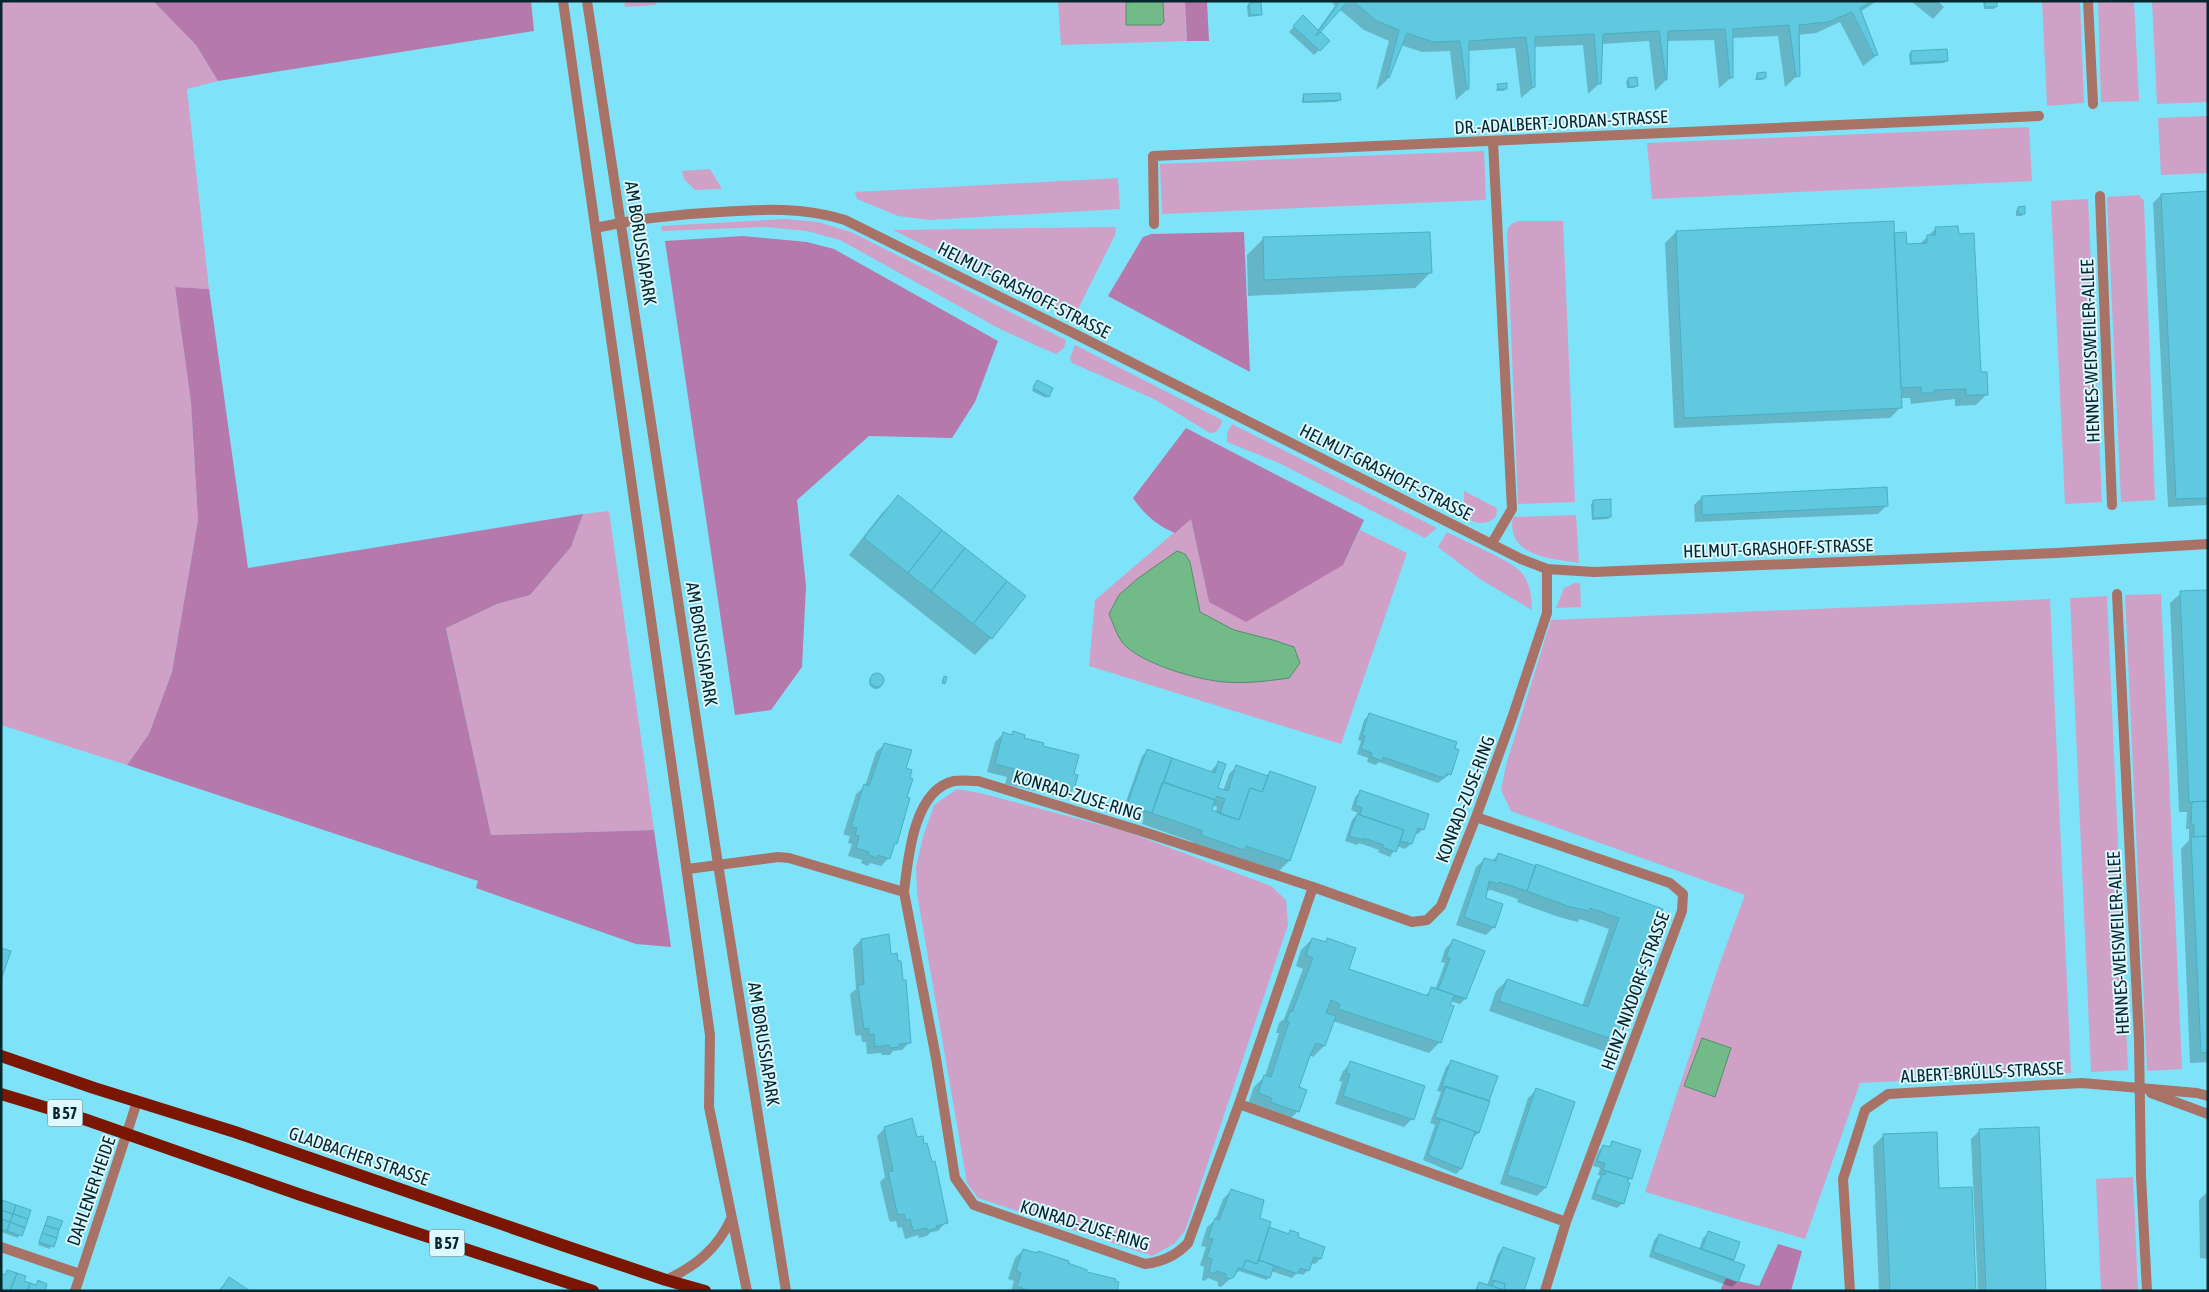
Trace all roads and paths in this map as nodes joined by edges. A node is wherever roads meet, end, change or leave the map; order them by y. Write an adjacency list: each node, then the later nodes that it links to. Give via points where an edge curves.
1 (563, 1): 10 (street)
2 (587, 1): 8 (street, AM BORUSSIAPARK)
3 (2088, 1): 4 (street)
4 (2093, 104)
5 (2039, 116): 6 (street, DR.-ADALBERT-JORDAN-STRASSE)
6 (1493, 142): 9 (street, DR.-ADALBERT-JORDAN-STRASSE, via 1153,156); 12 (street, via 1512,509)
7 (2100, 196): 11 (street, HENNES-WEISWEILER-ALLEE)
8 (622, 222): 10 (street, HELMUT-GRASHOFF-STRASSE); 12 (street, HELMUT-GRASHOFF-STRASSE, via 676,214 789,209 845,220); 17 (street, AM BORUSSIAPARK)
9 (1154, 224)
10 (595, 228): 18 (street)
11 (2112, 505)
12 (1492, 544): 14 (street, HELMUT-GRASHOFF-STRASSE)
13 (2208, 544): 14 (street, HELMUT-GRASHOFF-STRASSE, via 1594,572)
14 (1547, 569): 16 (street, KONRAD-ZUSE-RING, via 1547,613)
15 (2117, 594): 22 (street, HENNES-WEISWEILER-ALLEE)
16 (1476, 817): 19 (street, KONRAD-ZUSE-RING, via 1441,906 1427,920 1412,922); 30 (street, HEINZ-NIXDORF-STRASSE, via 1670,883 1683,894 1682,911)
17 (718, 864): 18 (street); 20 (street, via 789,858); 38 (street, AM BORUSSIAPARK)
18 (688, 869): 29 (street, via 710,1035 709,1107)
19 (1313, 887): 20 (street, KONRAD-ZUSE-RING, via 1141,831 966,780 946,784 925,804 911,841); 26 (street, KONRAD-ZUSE-RING)
20 (904, 892): 26 (street, KONRAD-ZUSE-RING, via 955,1178 974,1205 1145,1264 1160,1262 1188,1244)
21 (1, 1056): 25 (main road, GLADBACHER STRASSE / B 57)
22 (2140, 1089): 24 (street, ALBERT-BRÜLLS-STRASSE); 27 (street, ALBERT-BRÜLLS-STRASSE); 40 (street, ALBERT-BRÜLLS-STRASSE, via 2082,1083 1888,1094 1865,1110 1843,1179); 41 (street, HENNES-WEISWEILER-ALLEE)
23 (1, 1094): 28 (main road, B 57)
24 (2208, 1096)
25 (137, 1102): 28 (street, DAHLENER HEIDE); 33 (main road, GLADBACHER STRASSE / B 57, via 235,1132)
26 (1239, 1104): 30 (street)
27 (2208, 1114)
28 (128, 1134): 32 (street, DAHLENER HEIDE); 35 (main road, B 57)
29 (731, 1219): 33 (street, via 724,1234 706,1255 684,1272); 37 (street)
30 (1566, 1222): 39 (street, HEINZ-NIXDORF-STRASSE)
31 (1, 1247): 32 (street)
32 (80, 1274): 34 (street, DAHLENER HEIDE)
33 (666, 1280): 36 (main road, GLADBACHER STRASSE / B 57)
34 (74, 1291)
35 (593, 1291)
36 (705, 1291)
37 (747, 1291)
38 (786, 1291)
39 (1545, 1291)
40 (1850, 1291)
41 (2147, 1291)

